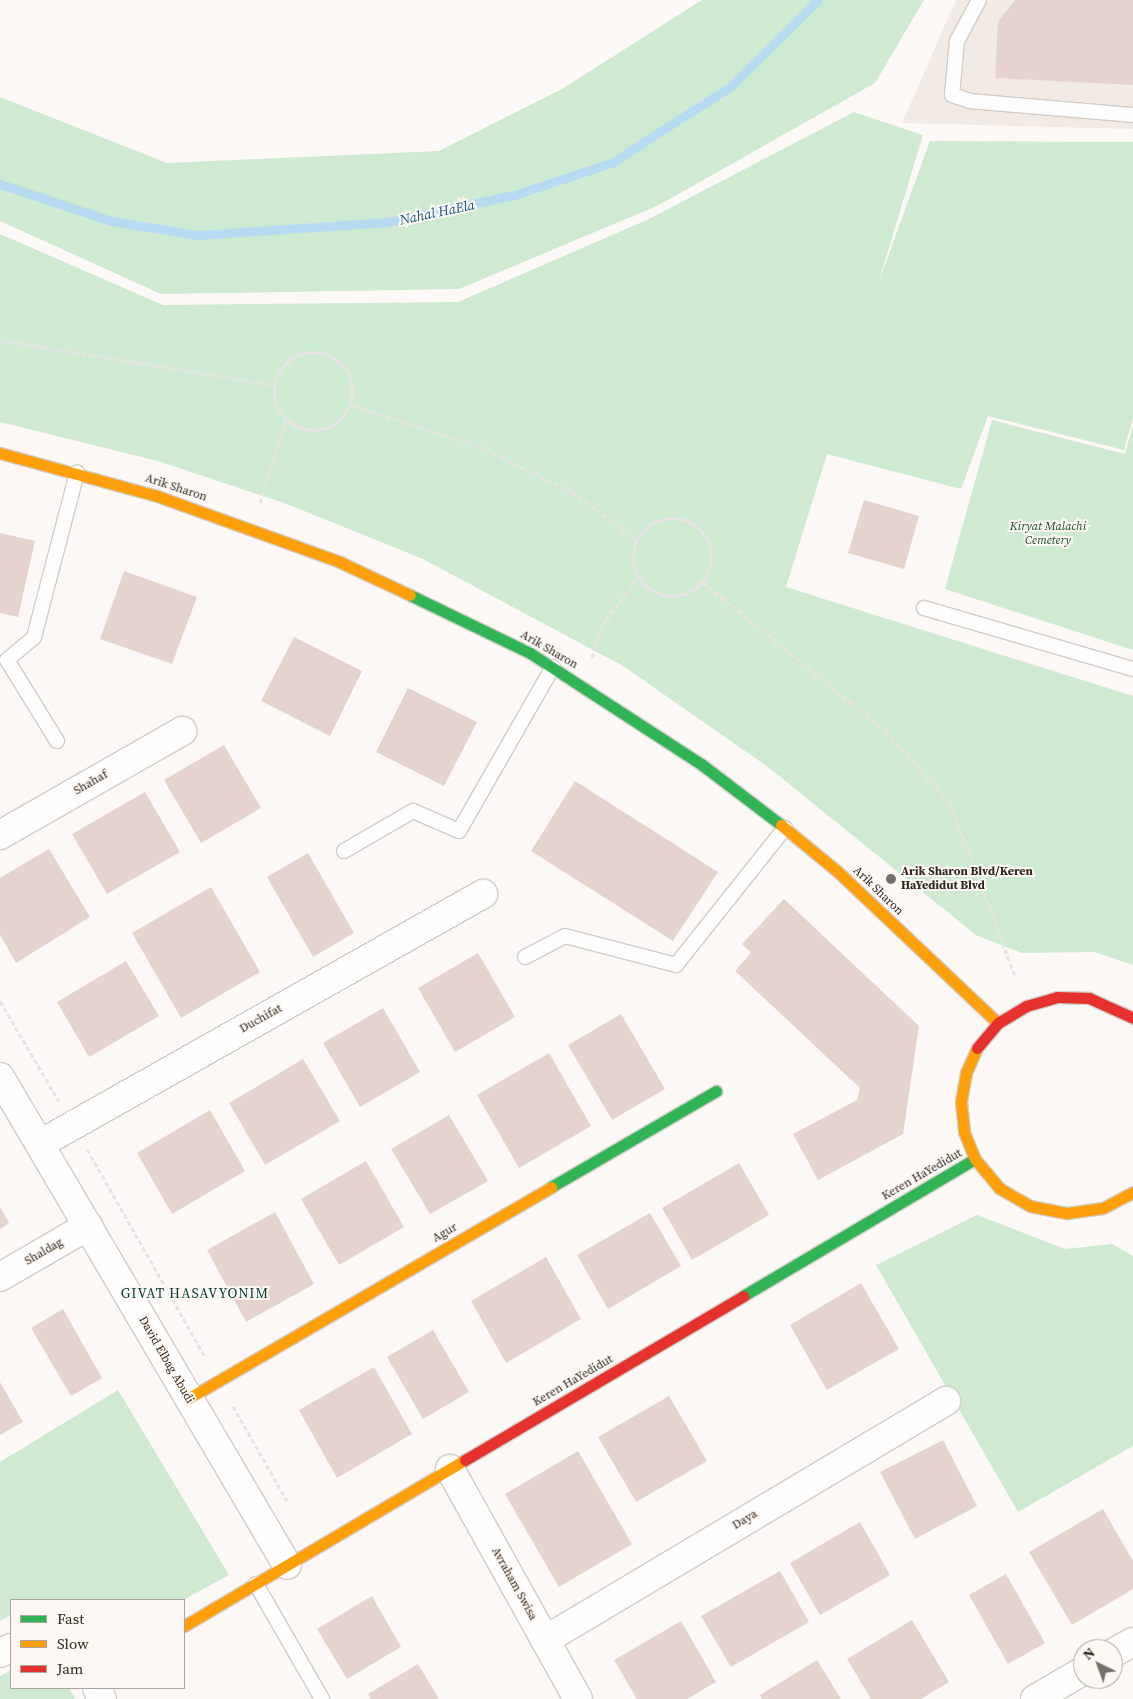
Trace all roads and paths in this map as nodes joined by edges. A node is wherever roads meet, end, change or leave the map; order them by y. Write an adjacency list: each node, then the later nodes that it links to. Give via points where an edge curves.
1 (980, 0): 2 (lane, via 957,41 952,95 970,101)
2 (1133, 114)
3 (0, 340): 4 (path)
4 (274, 385): 5 (path, via 278,373 291,359 309,352 323,352 344,367 352,392); 6 (path, via 274,398)
5 (350, 405): 6 (path, via 343,416 322,430 296,427); 10 (path, via 480,446 572,492)
6 (286, 420): 9 (path)
7 (0, 453): 8 (street, Arik Sharon)
8 (77, 472): 9 (street, Arik Sharon); 18 (lane, via 34,637 7,660)
9 (251, 529): 14 (street, Arik Sharon, via 340,562 456,615)
10 (637, 539): 11 (path, via 633,564); 12 (path, via 650,525 669,518 694,524 704,534 711,552 709,571)
11 (638, 576): 12 (path, via 656,594 668,596 681,596); 16 (path, via 602,626)
12 (703, 582): 25 (path, via 886,732 916,761 949,802)
13 (924, 608): 15 (lane)
14 (553, 667): 16 (street, Arik Sharon); 21 (lane, via 459,831 413,811)
15 (1133, 669)
16 (583, 686): 19 (street, Arik Sharon, via 701,764)
17 (182, 730): 20 (street, Shahaf)
18 (57, 741)
19 (785, 828): 23 (lane, via 676,965 565,936); 27 (street, Arik Sharon, via 837,871)
20 (0, 835)
21 (344, 851)
22 (483, 894): 30 (street, Duchifat)
23 (525, 957)
24 (0, 1001): 30 (path)
25 (1026, 1006): 26 (street, via 1057,997 1090,998 1120,1009); 27 (street)
26 (1133, 1018)
27 (998, 1024): 32 (street, via 978,1046 966,1073 962,1093 964,1132)
28 (0, 1076): 31 (street, David Elbag Abudi)
29 (716, 1091): 36 (street, Agur)
30 (73, 1125): 31 (street, Duchifat); 36 (path)
31 (40, 1144): 34 (street, David Elbag Abudi)
32 (976, 1159): 33 (street, via 999,1188 1030,1206 1067,1213 1103,1208); 39 (street, Keren HaYedidut)
33 (1133, 1192)
34 (88, 1226): 35 (street, Shaldag); 37 (street, David Elbag Abudi)
35 (0, 1277)
36 (219, 1380): 37 (street, Agur); 40 (path)
37 (188, 1398): 41 (street, David Elbag Abudi)
38 (946, 1401): 44 (street, Daya)
39 (450, 1469): 41 (street, Keren HaYedidut); 44 (street, Avraham Swisa)
40 (287, 1501)
41 (287, 1565): 42 (street, Keren HaYedidut)
42 (256, 1584): 43 (street, Keren HaYedidut); 46 (lane)
43 (185, 1625)
44 (545, 1640): 47 (street, Avraham Swisa)
45 (1073, 1677): 48 (street)
46 (322, 1699)
47 (578, 1699)
48 (1035, 1699)

